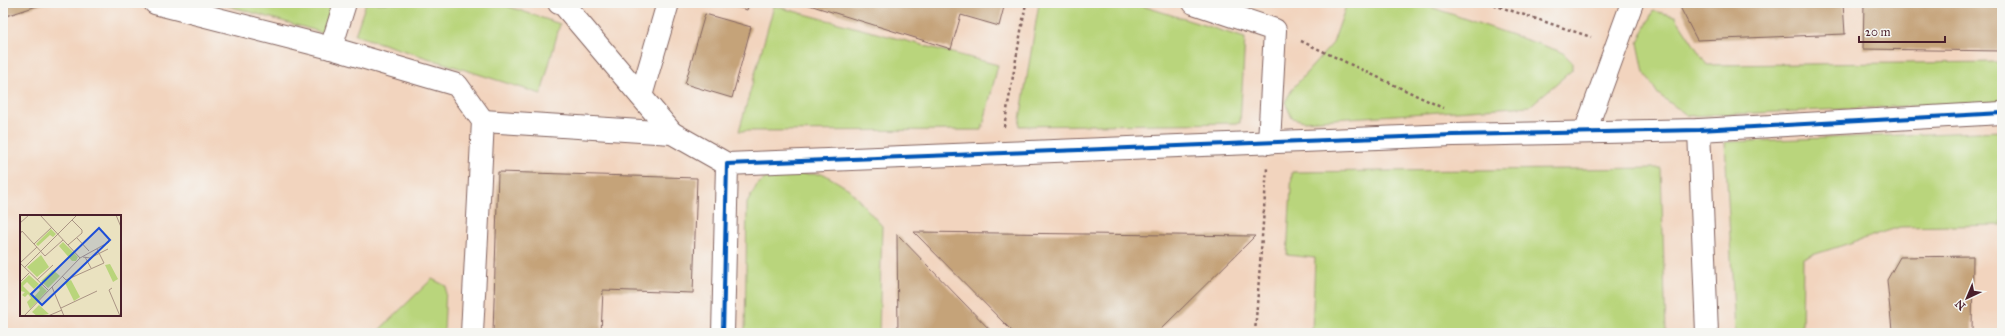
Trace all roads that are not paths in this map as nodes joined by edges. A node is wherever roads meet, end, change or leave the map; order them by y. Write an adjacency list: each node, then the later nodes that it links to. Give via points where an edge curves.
1 (155, 3): 7 (street)
2 (346, 3): 7 (street)
3 (559, 3): 8 (street, via 563,4)
4 (668, 3): 8 (street)
5 (1194, 3): 14 (street, via 1275,30)
6 (1632, 3): 12 (street)
7 (331, 48): 10 (street, via 457,85)
8 (641, 96): 13 (street)
9 (2002, 114): 11 (street)
10 (482, 121): 13 (street); 16 (street)
11 (1699, 130): 12 (street); 18 (street)
12 (1585, 132): 14 (street, via 1453,135)
13 (672, 133): 15 (street)
14 (1269, 144): 15 (street)
15 (727, 164): 17 (street)
16 (472, 333)
17 (723, 333)
18 (1707, 333)

